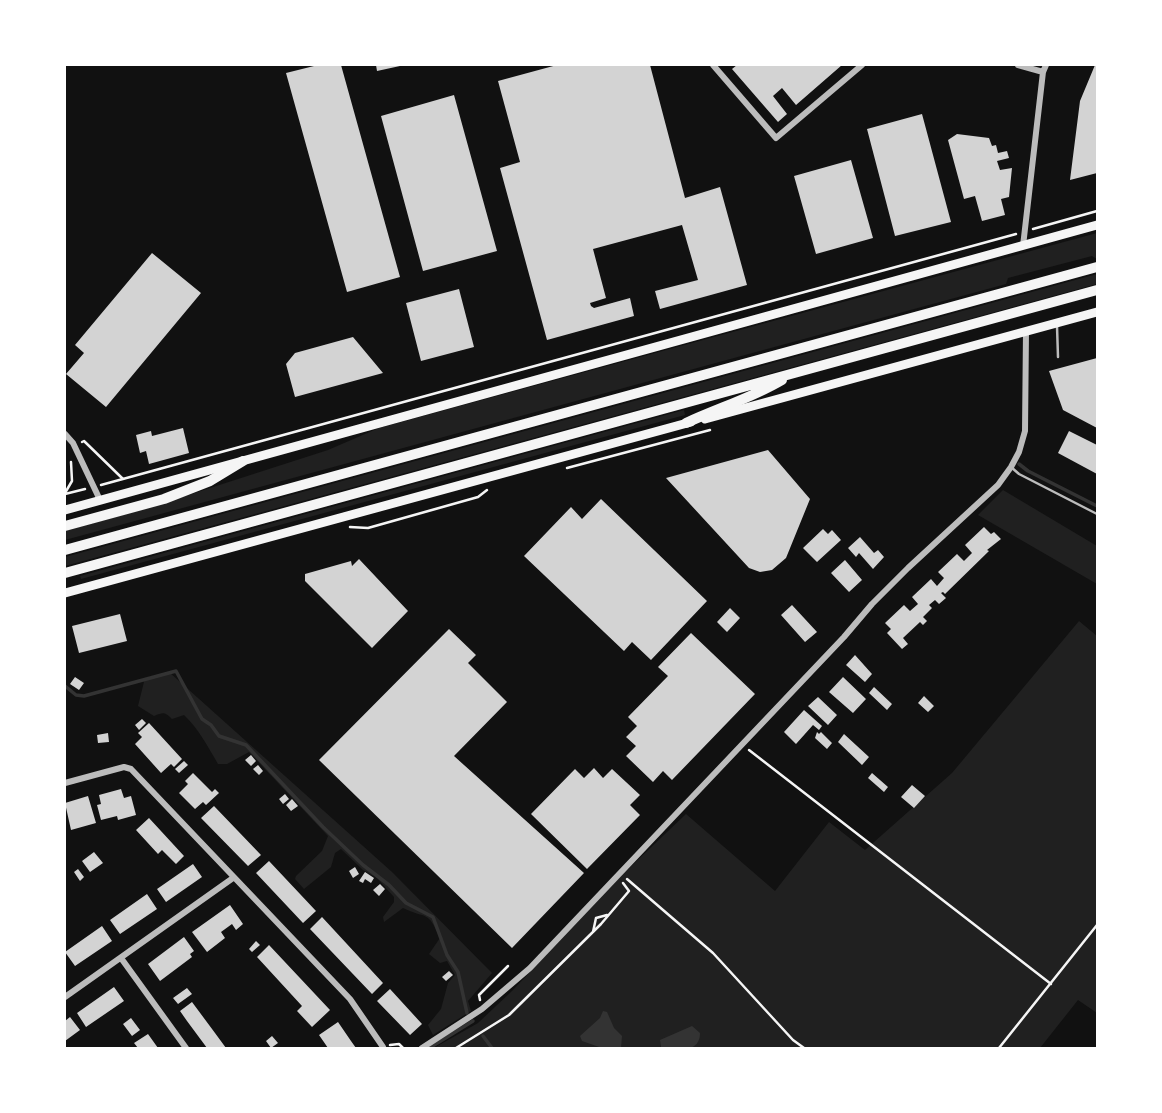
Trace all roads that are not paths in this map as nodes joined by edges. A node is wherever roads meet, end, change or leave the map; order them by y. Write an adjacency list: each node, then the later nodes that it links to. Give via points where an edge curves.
1 (713, 65): 2 (street, via 776,138)
2 (862, 65)
3 (1018, 65): 5 (street)
4 (1034, 65): 5 (street)
5 (1045, 68): 7 (street)
6 (1097, 225): 7 (main road)
7 (1023, 246): 17 (main road)
8 (1097, 267): 23 (highway)
9 (1097, 290): 14 (highway)
10 (1097, 312): 11 (main road)
11 (1057, 323): 12 (main road); 13 (lane)
12 (1026, 331): 15 (main road); 18 (street, via 1025,431)
13 (1058, 357)
14 (793, 373): 15 (highway, via 762,392); 24 (highway)
15 (686, 423): 25 (main road)
16 (65, 433): 19 (street)
17 (243, 461): 19 (main road); 22 (highway, via 210,481 164,499)
18 (1011, 467): 21 (lane); 33 (street, via 998,485 872,604 622,877 530,968 482,1009)
19 (100, 500): 20 (main road)
20 (65, 510)
21 (1097, 514)
22 (65, 526)
23 (65, 550)
24 (65, 573)
25 (65, 593)
26 (65, 783): 27 (street, via 131,769)
27 (233, 877): 28 (street); 31 (street, via 350,999)
28 (121, 958): 30 (street); 32 (street)
29 (65, 983): 30 (street)
30 (68, 994)
31 (383, 1046)
32 (186, 1048)
33 (422, 1048)

